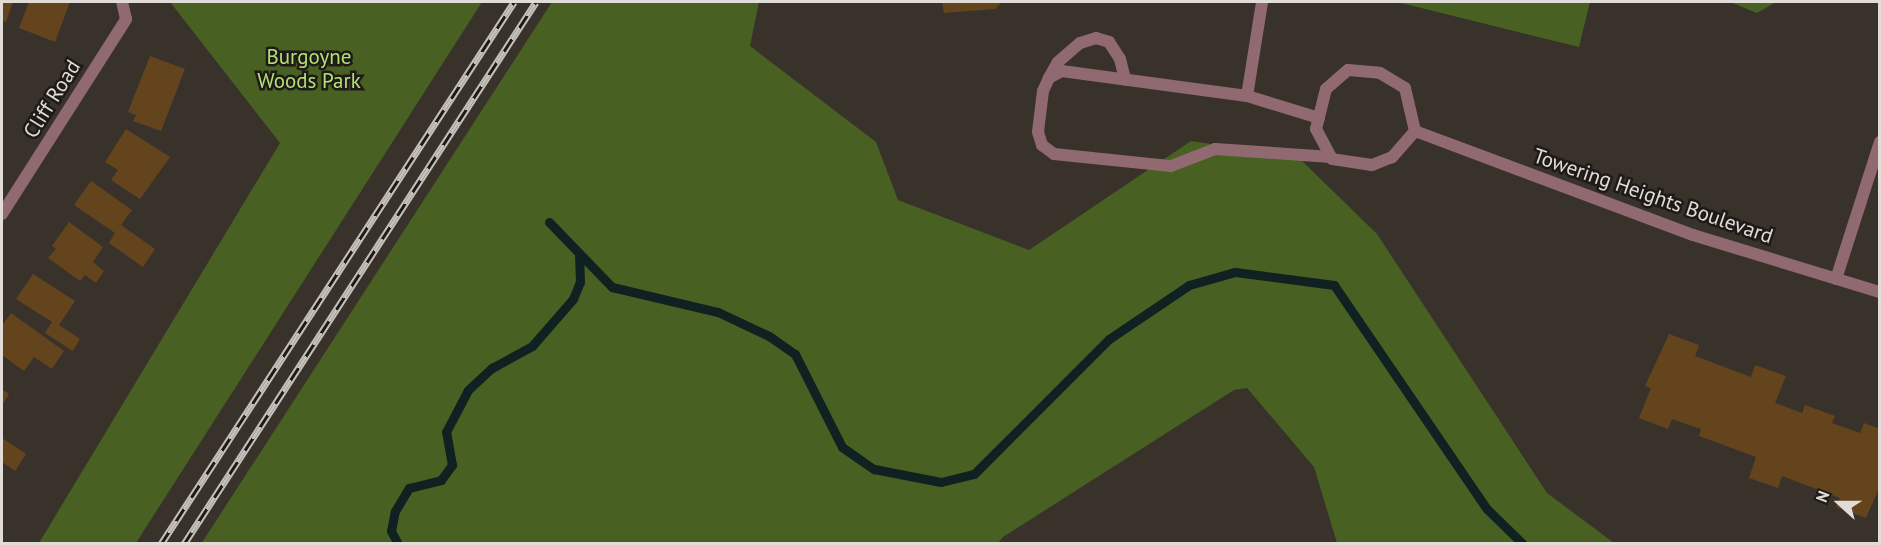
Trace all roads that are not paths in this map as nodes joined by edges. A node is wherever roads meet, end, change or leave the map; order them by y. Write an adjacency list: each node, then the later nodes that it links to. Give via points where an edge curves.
1 (122, 2): 10 (street, Cliff Road, via 126,19)
2 (1262, 2): 5 (street)
3 (1049, 78): 4 (street, via 1062,71); 4 (street, via 1058,62 1080,43 1096,38 1109,42 1120,59); 9 (street, via 1043,91 1038,132 1042,145 1054,154 1171,166 1215,149)
4 (1125, 79): 5 (street)
5 (1247, 96): 6 (street)
6 (1319, 118): 7 (street, via 1326,89 1348,70 1380,73 1405,88); 9 (street, via 1316,129)
7 (1415, 131): 9 (street, via 1392,157 1372,165); 11 (street, Towering Heights Boulevard, via 1693,235)
8 (1880, 142): 11 (street)
9 (1331, 157)
10 (2, 214)
11 (1836, 279): 12 (street, Towering Heights Boulevard)
12 (1880, 292)

